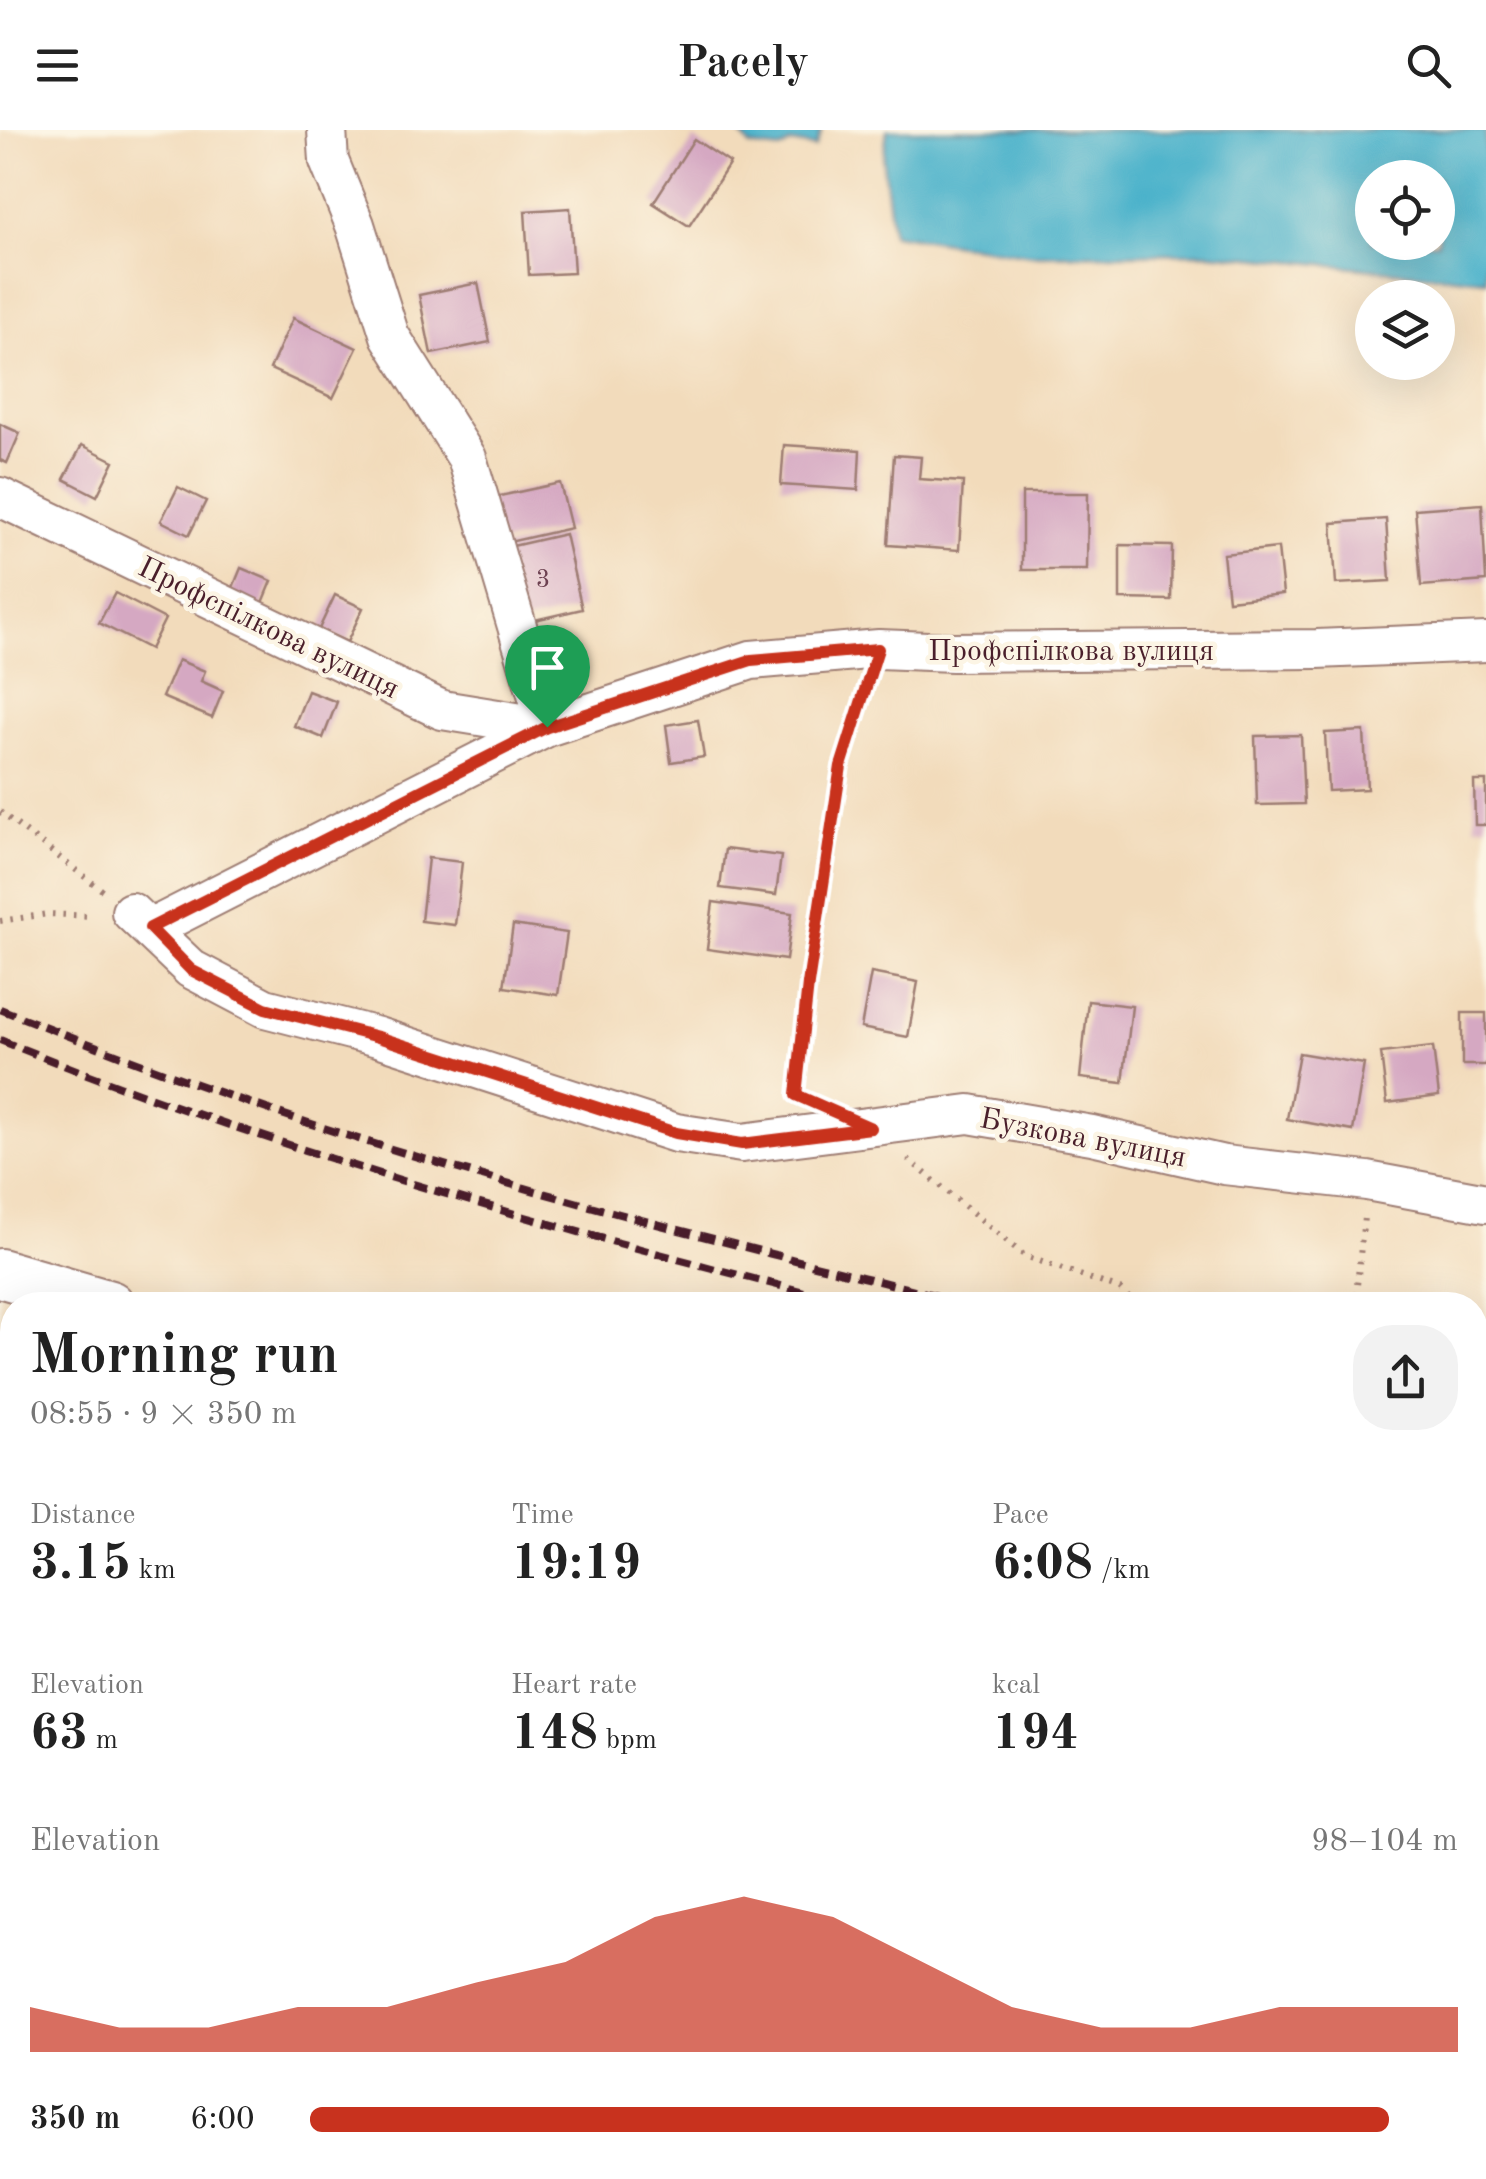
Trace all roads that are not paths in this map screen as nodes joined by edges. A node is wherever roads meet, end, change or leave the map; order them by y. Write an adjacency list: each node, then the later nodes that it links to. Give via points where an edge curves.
1 (326, 130): 4 (street, via 329,161 390,336 468,458)
2 (0, 497): 4 (street, Профспілкова вулиця, via 442,710)
3 (1486, 642): 4 (street, Профспілкова вулиця, via 1317,649 878,649 751,660)
4 (547, 727): 5 (street, Профспілкова вулиця)
5 (140, 920): 6 (street, Бузкова вулиця, via 191,970 265,1008 378,1037 676,1133 742,1144 970,1114 1224,1165)
6 (1486, 1203)
7 (0, 1274): 8 (main road)
8 (64, 1292)

